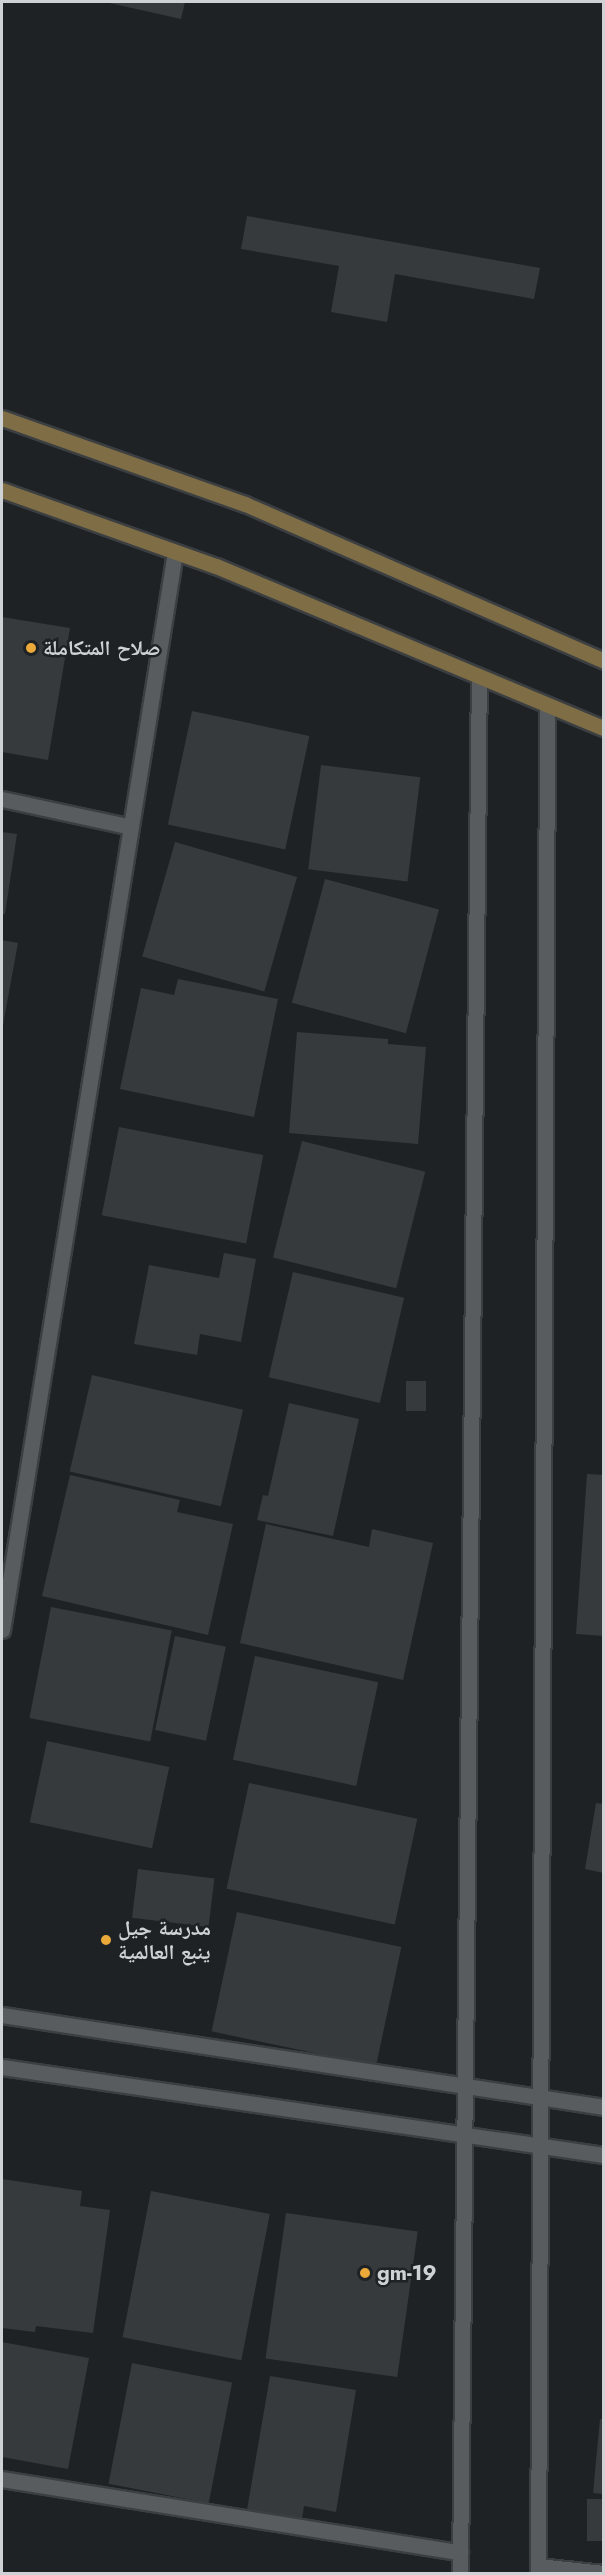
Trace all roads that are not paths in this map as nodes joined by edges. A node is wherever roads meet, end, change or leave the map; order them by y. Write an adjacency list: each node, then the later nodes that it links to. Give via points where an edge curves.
1 (2, 418): 4 (street, via 245,504)
2 (2, 490): 3 (street)
3 (175, 552): 5 (street); 9 (street)
4 (603, 661)
5 (479, 676): 6 (street); 13 (street)
6 (547, 705): 7 (street); 14 (street)
7 (603, 728)
8 (2, 799): 9 (street)
9 (131, 826): 10 (street)
10 (2, 1630)
11 (2, 2015): 13 (street)
12 (2, 2067): 16 (street)
13 (465, 2086): 14 (street); 16 (street)
14 (540, 2097): 15 (street); 17 (street)
15 (603, 2107)
16 (464, 2135): 17 (street); 20 (street)
17 (540, 2146): 18 (street); 21 (street)
18 (603, 2155)
19 (2, 2479): 20 (street)
20 (460, 2552): 23 (street)
21 (538, 2570): 22 (street)
22 (603, 2573)
23 (460, 2574)

